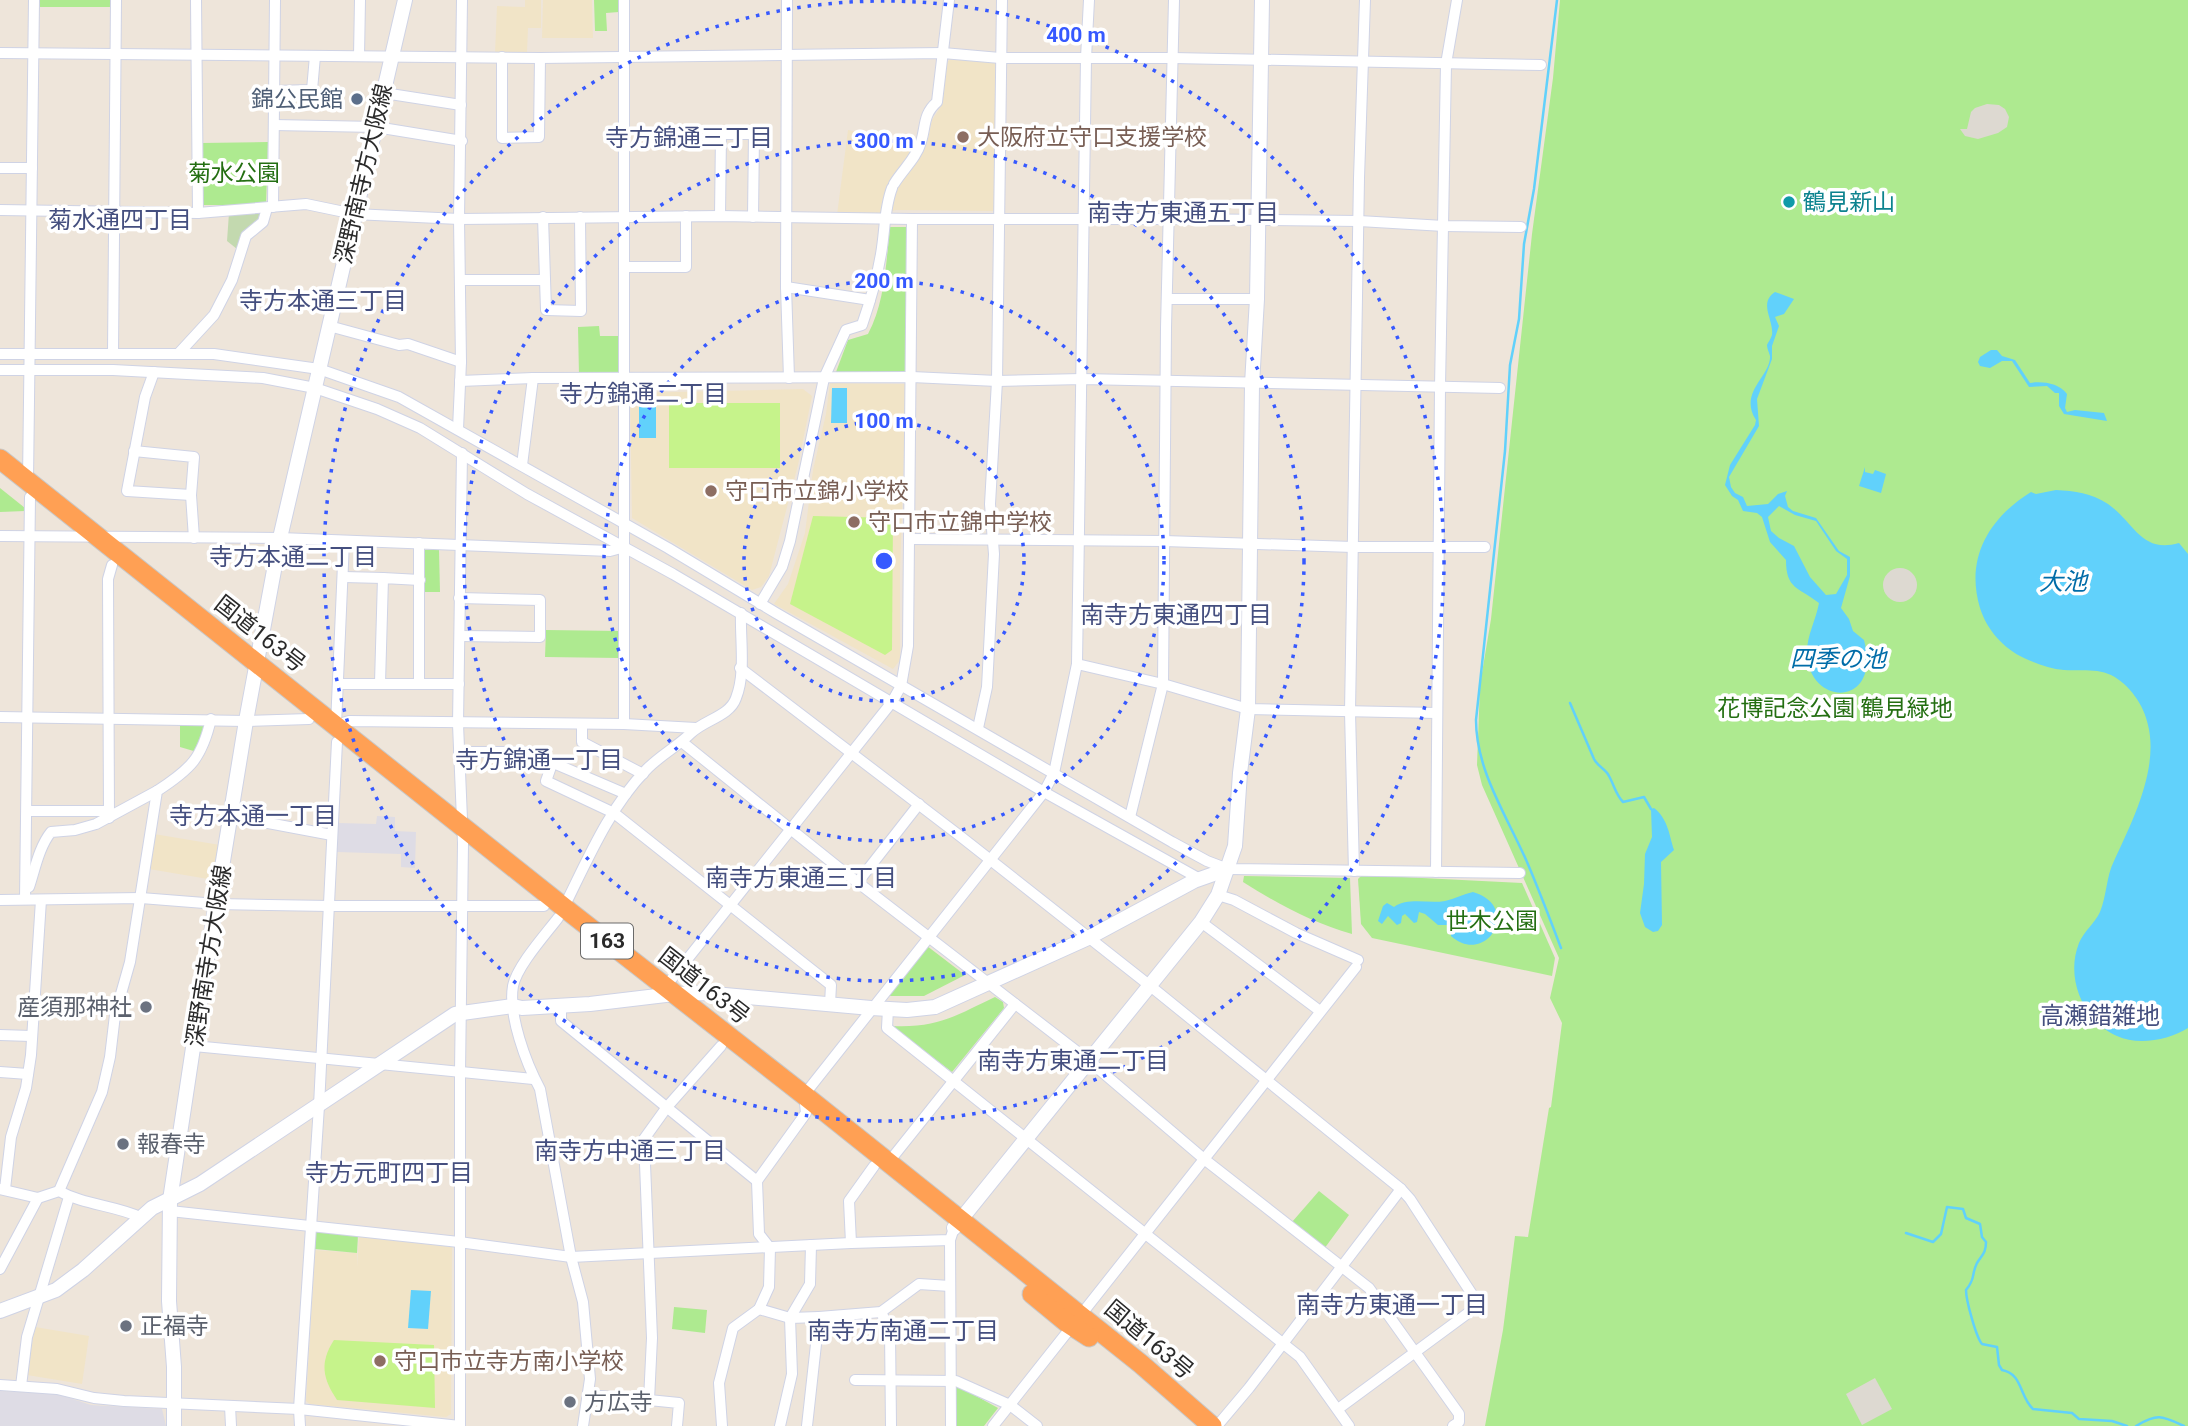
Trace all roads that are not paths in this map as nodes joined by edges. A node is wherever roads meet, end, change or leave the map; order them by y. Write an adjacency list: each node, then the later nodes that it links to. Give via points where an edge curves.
1 (34, 0): 18 (street)
2 (116, 0): 20 (street)
3 (196, 0): 22 (street)
4 (275, 0): 23 (street)
5 (360, 0): 25 (street)
6 (405, 0): 26 (street, 深野南寺方大阪線)
7 (462, 0): 27 (street)
8 (624, 0): 30 (street)
9 (788, 0): 21 (street)
10 (948, 0): 19 (street)
11 (1002, 0): 31 (street)
12 (1088, 0): 32 (street)
13 (1174, 0): 33 (street)
14 (1262, 0): 34 (street)
15 (1365, 0): 35 (street)
16 (1457, 0): 36 (street)
17 (0, 53): 18 (street)
18 (34, 53): 20 (street); 45 (street)
19 (943, 53): 21 (street); 31 (street); 60 (street, via 937,102 928,109 915,156 893,186)
20 (116, 54): 22 (street); 49 (street)
21 (788, 54): 30 (street); 58 (street)
22 (195, 55): 23 (street); 50 (street)
23 (273, 55): 24 (street); 38 (street)
24 (315, 56): 25 (street); 38 (street, via 312,90)
25 (359, 56): 26 (street)
26 (392, 56): 27 (street); 39 (street, 深野南寺方大阪線)
27 (461, 57): 28 (street); 40 (street)
28 (502, 57): 29 (street); 29 (street, via 502,138 538,137)
29 (540, 58): 30 (street)
30 (625, 58): 57 (street)
31 (1000, 58): 32 (street); 62 (street)
32 (1086, 58): 33 (street); 64 (street)
33 (1173, 58): 34 (street); 63 (street)
34 (1261, 59): 35 (street); 65 (street)
35 (1364, 61): 36 (street); 66 (street)
36 (1446, 64): 37 (street); 67 (street)
37 (1541, 65)
38 (274, 91): 41 (street)
39 (384, 93): 40 (street); 42 (street, 深野南寺方大阪線)
40 (461, 105): 43 (street)
41 (274, 125): 42 (street); 46 (street)
42 (376, 127): 43 (street); 51 (street, 深野南寺方大阪線)
43 (462, 141): 59 (street)
44 (0, 168): 45 (street)
45 (32, 168): 48 (street)
46 (270, 208): 50 (street); 51 (street, via 306,204); 78 (street, via 263,222 246,236 232,280 214,315)
47 (0, 210): 48 (street)
48 (32, 210): 49 (street); 80 (street)
49 (114, 211): 50 (street); 77 (street)
50 (198, 213)
51 (354, 214): 59 (street); 76 (street, 深野南寺方大阪線)
52 (686, 216): 53 (street); 57 (street); 69 (street, via 686,267)
53 (720, 216): 54 (street); 54 (street, via 721,134 754,134)
54 (753, 216): 58 (street)
55 (543, 217): 56 (street); 59 (street); 71 (street)
56 (580, 217): 57 (street); 71 (street, via 581,311 546,310)
57 (623, 217): 69 (street)
58 (787, 218): 60 (street); 72 (street)
59 (459, 219): 70 (street)
60 (886, 219): 61 (street); 75 (street)
61 (912, 219): 62 (street); 86 (street)
62 (998, 219): 64 (street); 93 (street)
63 (1170, 219): 64 (street); 65 (street); 73 (street)
64 (1084, 220): 91 (street)
65 (1258, 221): 66 (street); 74 (street)
66 (1359, 221): 67 (street); 96 (street)
67 (1444, 226): 68 (street); 97 (street)
68 (1521, 227)
69 (624, 267): 88 (street)
70 (460, 280): 71 (street); 81 (street)
71 (545, 280)
72 (786, 287): 75 (street); 89 (street)
73 (1168, 299): 74 (street); 94 (street)
74 (1257, 299): 95 (street)
75 (870, 300): 90 (street, via 862,325 846,330)
76 (329, 326): 81 (street); 82 (street, 深野南寺方大阪線)
77 (113, 353): 78 (street); 80 (street)
78 (179, 353): 82 (street)
79 (0, 354): 80 (street)
80 (30, 355): 84 (street)
81 (461, 362): 92 (street)
82 (319, 369): 98 (street, 深野南寺方大阪線); 100 (street, via 399,397)
83 (0, 370): 84 (street)
84 (29, 370): 85 (street); 106 (street)
85 (153, 372): 98 (street, via 263,378); 101 (street)
86 (912, 377): 90 (street); 93 (street); 115 (street)
87 (533, 378): 88 (street); 92 (street); 104 (street)
88 (624, 378): 89 (street); 108 (street)
89 (789, 378): 90 (street)
90 (824, 378): 132 (street, via 790,541 782,567)
91 (1082, 379): 93 (street); 94 (street); 117 (street)
92 (460, 381): 100 (street)
93 (997, 381): 116 (street, via 990,504)
94 (1166, 383): 95 (street); 119 (street)
95 (1252, 384): 96 (street); 122 (street)
96 (1355, 385): 97 (street); 124 (street)
97 (1440, 387): 99 (street); 125 (street)
98 (314, 388): 102 (street, via 420,428); 114 (street, 深野南寺方大阪線)
99 (1500, 388)
100 (458, 429): 104 (street)
101 (134, 451): 107 (street, via 194,457); 107 (street, via 127,491)
102 (461, 453): 121 (street); 123 (street)
103 (0, 459): 106 (highway, 国道163号 / 163)
104 (522, 465): 108 (street)
105 (0, 474): 106 (highway, 国道163号 / 163)
106 (29, 489): 110 (street); 111 (highway, 国道163号 / 163); 112 (highway, 国道163号 / 163)
107 (191, 495): 113 (street)
108 (625, 523): 123 (street); 132 (street)
109 (0, 536): 110 (street)
110 (28, 536): 111 (street); 149 (street)
111 (76, 536): 112 (street); 127 (highway, 国道163号 / 163)
112 (97, 536): 113 (street); 137 (highway, 国道163号 / 163)
113 (194, 538): 114 (street)
114 (280, 538): 118 (street); 137 (street, 深野南寺方大阪線)
115 (910, 539): 116 (street); 143 (street, via 908,646)
116 (994, 540): 117 (street); 158 (street, via 987,687)
117 (1079, 540): 119 (street); 135 (street)
118 (344, 541): 120 (street); 128 (street)
119 (1164, 541): 122 (street); 142 (street)
120 (419, 543): 121 (street); 130 (street)
121 (462, 545): 123 (street, via 610,551); 131 (street)
122 (1251, 545): 124 (street); 145 (street)
123 (625, 547): 133 (street); 156 (street)
124 (1353, 547): 125 (street); 146 (street)
125 (1440, 547): 126 (street); 147 (street)
126 (1485, 547)
127 (112, 565): 137 (highway, 国道163号 / 163); 150 (street, via 108,579)
128 (344, 577): 129 (street); 139 (street)
129 (383, 578): 130 (street); 138 (street)
130 (420, 580): 140 (street)
131 (459, 598): 134 (street); 134 (street, via 540,600 541,637)
132 (760, 604): 143 (street)
133 (741, 613): 136 (street); 144 (street)
134 (460, 636): 141 (street)
135 (1077, 664): 142 (street); 164 (street)
136 (740, 668): 157 (street, via 741,680 731,707); 162 (street)
137 (256, 670): 152 (highway, 国道163号 / 163); 153 (street, 深野南寺方大阪線); 159 (highway, 国道163号 / 163)
138 (380, 683): 139 (street); 140 (street)
139 (338, 684): 159 (street)
140 (419, 684): 141 (street)
141 (459, 684): 154 (street)
142 (1163, 684): 145 (street); 174 (street)
143 (901, 686): 144 (street); 158 (street)
144 (892, 702): 162 (street); 167 (street)
145 (1248, 709): 146 (street); 179 (street, via 1235,846)
146 (1350, 712): 147 (street); 180 (street)
147 (1437, 712): 181 (street)
148 (0, 717): 149 (street)
149 (27, 718): 150 (street); 170 (street)
150 (107, 718): 151 (street); 172 (street)
151 (211, 719): 153 (street); 166 (street, via 202,751)
152 (309, 719): 153 (street); 159 (highway, 国道163号 / 163)
153 (246, 721): 173 (street, 深野南寺方大阪線)
154 (458, 724): 155 (street); 159 (street, via 349,721); 161 (street)
155 (582, 724): 156 (street); 165 (street, via 582,742)
156 (624, 724): 157 (street)
157 (696, 728): 160 (street)
158 (978, 728): 164 (street)
159 (337, 733): 176 (highway, 国道163号 / 163); 177 (street)
160 (682, 742): 165 (street); 175 (street)
161 (459, 752): 163 (street, via 535,752); 176 (street)
162 (853, 753): 169 (street); 175 (street)
163 (554, 761): 168 (street); 171 (street, via 546,781)
164 (1054, 773): 167 (street); 174 (street)
165 (643, 774): 168 (street)
166 (157, 791): 172 (street); 186 (street)
167 (1044, 792): 178 (street); 183 (street)
168 (626, 794): 171 (street)
169 (919, 804): 178 (street); 184 (street)
170 (27, 811): 172 (street); 187 (street)
171 (614, 813): 191 (street); 194 (street)
172 (109, 814): 187 (street, via 85,828 51,832)
173 (231, 816): 177 (street); 190 (street, 深野南寺方大阪線)
174 (1130, 817): 179 (street)
175 (792, 829): 184 (street); 191 (street)
176 (463, 834): 193 (street); 194 (highway, 国道163号 / 163)
177 (332, 835): 192 (street)
178 (989, 860): 196 (street); 197 (street)
179 (1228, 869): 180 (street); 183 (street); 185 (street)
180 (1354, 871): 181 (street)
181 (1436, 872): 182 (street)
182 (1520, 873)
183 (1200, 879): 197 (street)
184 (858, 882): 196 (street)
185 (1218, 895): 195 (street); 207 (street, via 1357,964)
186 (141, 898): 189 (street); 190 (street); 231 (street, via 102,1092)
187 (25, 899): 188 (street); 189 (street)
188 (0, 900)
189 (41, 900): 210 (street)
190 (217, 904): 192 (street); 211 (street, 深野南寺方大阪線)
191 (731, 905): 200 (street); 201 (street, via 831,985)
192 (329, 906): 193 (street); 213 (street)
193 (462, 906): 194 (street); 208 (street)
194 (555, 910): 200 (highway, 国道163号 / 163); 203 (street, via 513,984)
195 (1201, 922): 199 (street); 207 (street)
196 (928, 936): 198 (street); 205 (street)
197 (1088, 938): 198 (street); 199 (street)
198 (991, 984): 202 (street); 206 (street, via 935,1007)
199 (1149, 985): 214 (street); 221 (street)
200 (666, 992): 201 (street); 204 (street); 212 (highway, 国道163号 / 163); 222 (highway, 国道163号 / 163)
201 (830, 1004): 205 (street)
202 (1015, 1004): 214 (street); 220 (street)
203 (513, 1006): 204 (street); 208 (street); 219 (street)
204 (561, 1006): 224 (street, via 561,1021)
205 (871, 1008): 206 (street); 222 (street)
206 (888, 1009): 220 (street, via 887,1028)
207 (1320, 1011): 221 (street)
208 (461, 1012): 215 (street); 217 (street)
209 (0, 1035): 210 (street)
210 (31, 1036): 218 (street)
211 (194, 1046): 213 (street); 233 (street, 深野南寺方大阪線)
212 (722, 1046): 222 (highway, 国道163号 / 163); 224 (street)
213 (321, 1058): 215 (street); 223 (street)
214 (1088, 1060): 225 (street); 226 (street)
215 (383, 1063): 217 (street); 223 (street)
216 (0, 1072): 218 (street)
217 (460, 1072): 219 (street); 238 (street)
218 (28, 1074): 229 (street)
219 (533, 1079): 243 (street, via 540,1089)
220 (952, 1080): 225 (street); 227 (street)
221 (1267, 1080): 226 (street); 230 (street)
222 (805, 1104): 227 (highway, 国道163号 / 163); 228 (street)
223 (319, 1106): 233 (street); 235 (street)
224 (667, 1107): 228 (street); 242 (street, via 644,1139)
225 (1026, 1139): 236 (street); 237 (street)
226 (1204, 1159): 237 (street); 244 (street)
227 (881, 1165): 236 (highway, 国道163号 / 163); 239 (street, via 849,1201)
228 (757, 1181): 241 (street, via 759,1234)
229 (3, 1189): 232 (street)
230 (1401, 1189): 244 (street); 255 (street, via 1479,1305)
231 (64, 1194): 232 (street); 234 (street); 247 (street)
232 (38, 1198): 245 (street)
233 (170, 1206): 234 (street, via 152,1208); 235 (street); 263 (street, 深野南寺方大阪線)
234 (140, 1217): 247 (street, via 83,1270)
235 (312, 1226): 238 (street); 266 (street)
236 (955, 1229): 239 (street); 246 (street); 253 (highway, 国道163号 / 163)
237 (1144, 1235): 253 (street); 254 (street)
238 (459, 1242): 243 (street); 272 (street)
239 (851, 1243): 240 (street)
240 (811, 1245): 241 (street); 252 (street, via 810,1284)
241 (770, 1248): 242 (street); 248 (street, via 769,1287)
242 (648, 1252): 243 (street); 262 (street)
243 (571, 1256): 261 (street, via 583,1302)
244 (1343, 1266): 254 (street); 255 (street, via 1369,1288)
245 (0, 1269)
246 (950, 1286): 250 (street, via 919,1284); 258 (street)
247 (40, 1297): 249 (street); 260 (street, via 27,1337)
248 (759, 1309): 252 (street); 275 (street, via 733,1328 719,1383)
249 (0, 1311)
250 (881, 1312): 251 (street); 256 (street, via 890,1331)
251 (819, 1317): 252 (street); 277 (street)
252 (790, 1318): 276 (street, via 792,1374)
253 (1078, 1321): 264 (street); 282 (highway, 国道163号 / 163); 283 (highway, 国道163号 / 163)
254 (1282, 1342): 267 (street, via 1300,1357); 283 (street)
255 (1415, 1351): 267 (street); 285 (street, via 1459,1414 1459,1422)
256 (891, 1379): 257 (street); 258 (street); 278 (street)
257 (855, 1380)
258 (951, 1381): 264 (street); 279 (street)
259 (0, 1385): 260 (street)
260 (21, 1386): 263 (street, via 94,1398)
261 (588, 1395): 262 (street); 273 (street)
262 (649, 1400): 274 (street, via 679,1402)
263 (173, 1403): 265 (street); 269 (street, 深野南寺方大阪線)
264 (1010, 1405): 280 (street); 281 (street)
265 (230, 1406): 266 (street); 270 (street)
266 (299, 1409): 268 (street); 271 (street)
267 (1338, 1409): 284 (street)
268 (374, 1421): 272 (street)
269 (174, 1426)
270 (230, 1426)
271 (300, 1426)
272 (460, 1426)
273 (583, 1426)
274 (677, 1426)
275 (722, 1426)
276 (780, 1426)
277 (807, 1426)
278 (891, 1426)
279 (951, 1426)
280 (993, 1426)
281 (1037, 1426)
282 (1194, 1426)
283 (1214, 1426)
284 (1349, 1426)
285 (1453, 1426)

